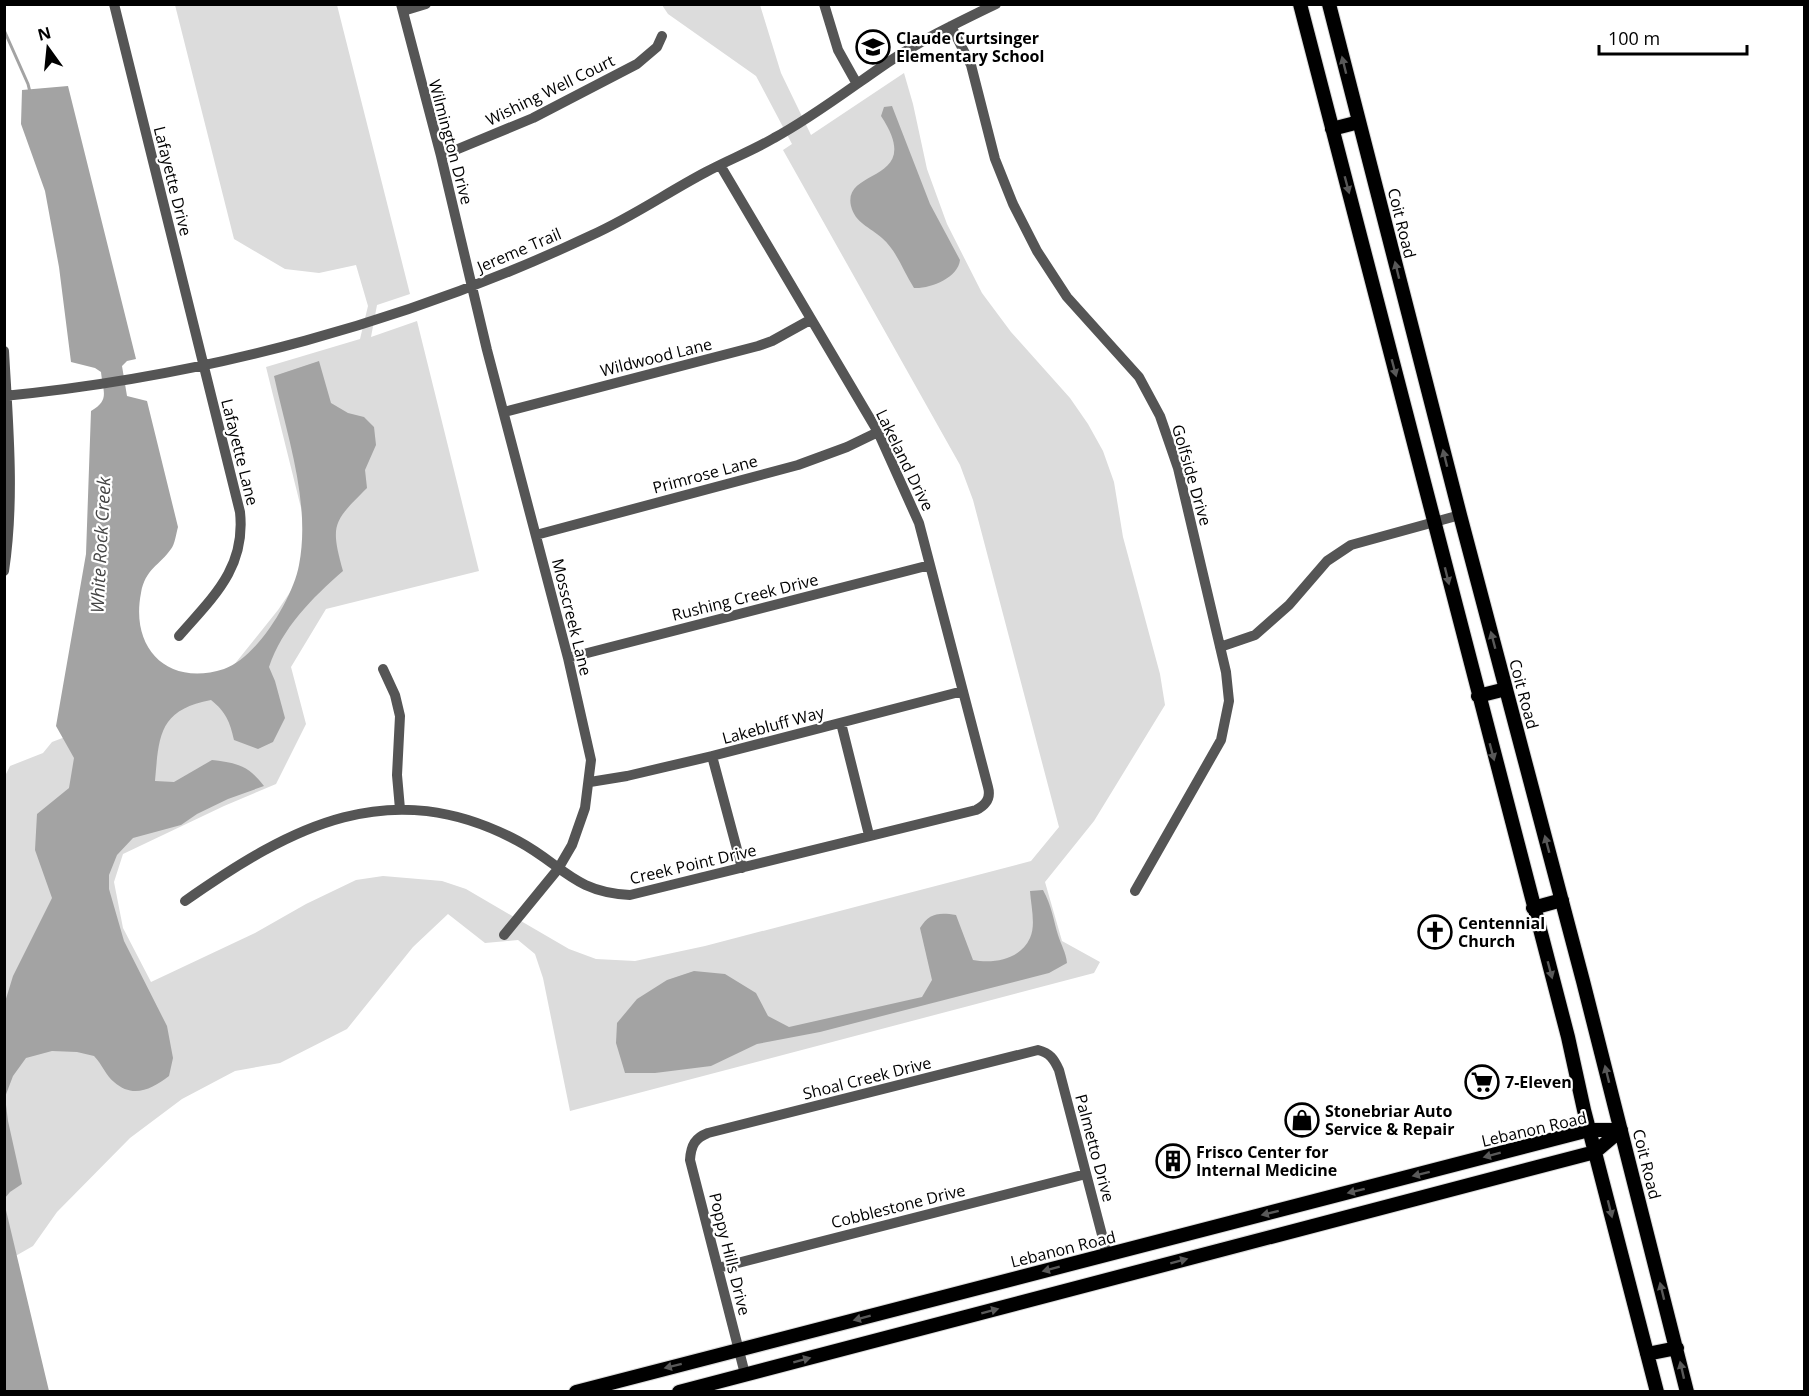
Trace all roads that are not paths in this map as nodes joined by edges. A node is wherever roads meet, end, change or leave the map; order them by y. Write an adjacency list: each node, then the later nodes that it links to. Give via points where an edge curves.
1 (114, 4): 18 (street, Lafayette Drive)
2 (426, 4): 7 (street)
3 (824, 4): 10 (street, via 838,50)
4 (996, 4): 8 (street, Jereme Trail)
5 (1300, 4): 12 (main road)
6 (1329, 4): 11 (main road, Coit Road, one-way to 6)
7 (402, 8): 13 (street, Wilmington Drive)
8 (951, 26): 10 (street, Jereme Trail); 29 (street, Golfside Drive, via 971,65 995,159 1037,250 1067,297 1139,377 1160,416 1178,468)
9 (662, 36): 13 (street, Wishing Well Court, via 657,47 637,64 533,118)
10 (857, 84): 14 (street, Jereme Trail, via 790,129)
11 (1359, 122): 12 (main road); 22 (main road, Coit Road, one-way to 11)
12 (1332, 129): 23 (main road, one-way to 23)
13 (441, 156): 15 (street, Wilmington Drive)
14 (720, 165): 15 (street, Jereme Trail, via 632,216); 16 (street, Lakeland Drive)
15 (472, 287): 18 (street, Jereme Trail, via 371,322); 20 (street, Mosscreek Lane)
16 (810, 320): 20 (street, Wildwood Lane, via 758,346); 21 (street, Lakeland Drive)
17 (4, 351): 19 (street)
18 (203, 365): 19 (street, Jereme Trail, via 131,380); 28 (street, Lafayette Lane, via 240,512 241,537 222,586)
19 (6, 395): 24 (street)
20 (504, 412): 25 (street, Mosscreek Lane)
21 (878, 432): 25 (street, Primrose Lane, via 798,465); 26 (street, Lakeland Drive, via 912,505)
22 (1460, 515): 23 (street); 32 (main road, Coit Road, one-way to 22)
23 (1434, 522): 29 (street, via 1352,545 1327,561 1289,605 1255,635); 34 (main road, one-way to 34)
24 (7, 532): 27 (street)
25 (536, 535): 30 (street, Mosscreek Lane)
26 (930, 565): 30 (street, Rushing Creek Drive); 33 (street, Lakeland Drive)
27 (4, 571)
28 (179, 636)
29 (1220, 647): 43 (street, Golfside Drive, via 1229,701 1221,740)
30 (568, 658): 37 (street, Mosscreek Lane, via 591,760)
31 (383, 669): 39 (street, via 400,716)
32 (1506, 689): 34 (main road); 45 (main road, Coit Road, one-way to 32)
33 (963, 690): 35 (street, Lakebluff Way); 38 (street, Lakeland Drive)
34 (1478, 696): 46 (main road, one-way to 46)
35 (841, 723): 36 (street, Lakebluff Way); 40 (street)
36 (712, 756): 37 (street, Lakebluff Way); 41 (street)
37 (590, 782): 42 (street, Mosscreek Lane, via 572,845)
38 (988, 799): 40 (street, Creek Point Drive, via 976,810)
39 (400, 809): 42 (street, Creek Point Drive, via 432,812 482,825 532,849); 44 (street, Creek Point Drive, via 360,813 309,828 273,844)
40 (869, 835): 41 (street, Creek Point Drive)
41 (742, 868): 42 (street, Creek Point Drive, via 630,895 590,888)
42 (558, 869): 47 (street, Mosscreek Lane)
43 (1135, 891)
44 (185, 900)
45 (1562, 900): 46 (main road); 50 (main road, Coit Road, one-way to 45)
46 (1533, 908): 49 (main road, one-way to 49)
47 (504, 935)
48 (1048, 1052): 51 (street, Shoal Creek Drive, via 1038,1050 708,1133); 53 (street, Palmetto Drive, via 1059,1070)
49 (1589, 1130): 50 (main road, Lebanon Road); 52 (main road); 54 (main road, Lebanon Road, one-way to 54)
50 (1621, 1130): 52 (main road, Lebanon Road); 60 (main road, Coit Road, one-way to 50)
51 (694, 1141): 57 (street, Poppy Hills Drive, via 690,1160)
52 (1595, 1152): 55 (main road, Lebanon Road); 62 (main road, one-way to 62)
53 (1086, 1174): 56 (street, Palmetto Drive); 57 (street, Cobblestone Drive)
54 (1398, 1180): 55 (main road); 56 (main road, Lebanon Road, one-way to 56)
55 (1403, 1203): 58 (main road, Lebanon Road, one-way to 55)
56 (1107, 1254): 58 (main road); 59 (main road); 61 (main road, Lebanon Road, one-way to 61)
57 (718, 1268): 61 (street, Poppy Hills Drive)
58 (1122, 1276): 59 (main road, Lebanon Road)
59 (1107, 1280): 63 (main road, Lebanon Road, one-way to 59)
60 (1677, 1347): 62 (main road); 67 (main road, Coit Road, one-way to 60)
61 (739, 1350): 63 (street, Poppy Hills Drive); 64 (main road, Lebanon Road, one-way to 64)
62 (1647, 1354): 66 (main road)
63 (745, 1374): 65 (main road, Lebanon Road)
64 (576, 1392)
65 (679, 1392)
66 (1657, 1392)
67 (1687, 1392)

